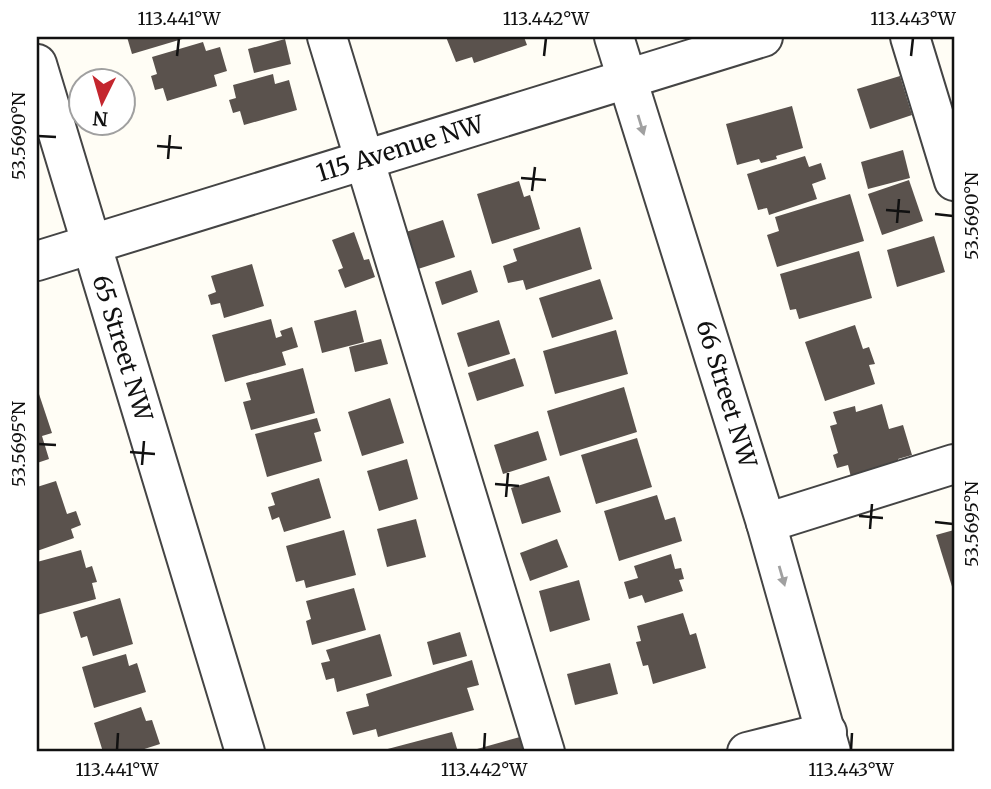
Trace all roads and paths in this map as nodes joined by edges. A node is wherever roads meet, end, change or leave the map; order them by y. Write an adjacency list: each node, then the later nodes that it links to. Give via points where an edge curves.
1 (327, 37): 7 (street)
2 (614, 37): 6 (street, 66 Street NW)
3 (763, 37): 6 (street, 115 Avenue NW)
4 (910, 37): 8 (street)
5 (37, 64): 9 (street, 65 Street NW)
6 (627, 80): 7 (street, 115 Avenue NW); 12 (street, 66 Street NW, one-way to 12)
7 (365, 159): 9 (street, 115 Avenue NW); 15 (street)
8 (954, 181)
9 (91, 245): 10 (street, 115 Avenue NW); 14 (street, 65 Street NW)
10 (37, 261)
11 (954, 464): 12 (street)
12 (766, 523): 13 (street, 66 Street NW, one-way to 13)
13 (829, 742): 16 (street)
14 (245, 752)
15 (545, 752)
16 (747, 752)

